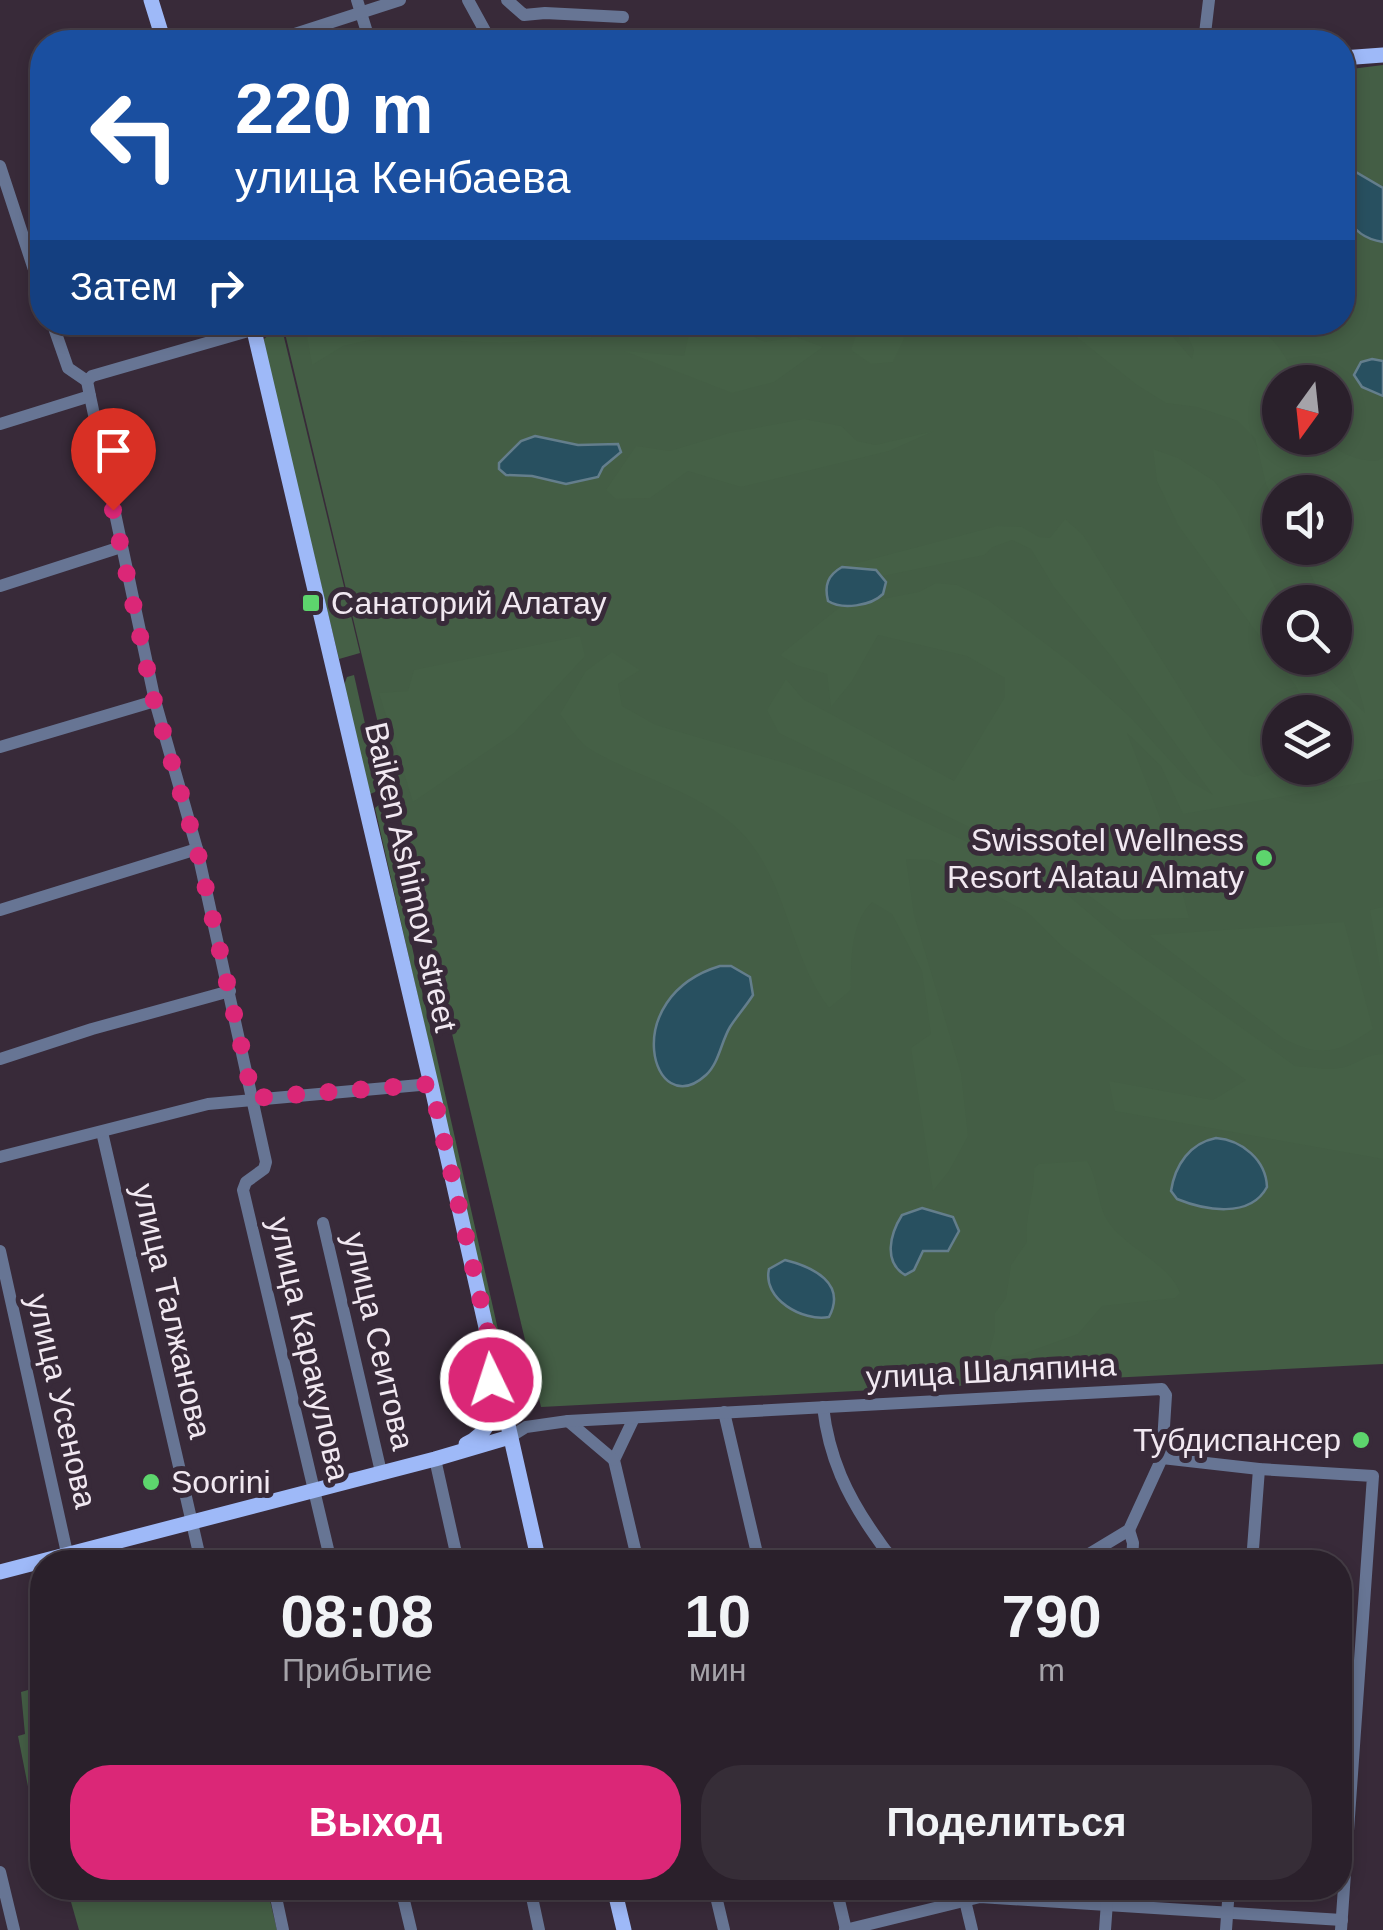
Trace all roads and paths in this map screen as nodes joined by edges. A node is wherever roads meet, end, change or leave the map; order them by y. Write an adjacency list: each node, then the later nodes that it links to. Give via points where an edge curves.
1 (150, 0): 8 (main road)
2 (400, 0): 6 (street)
3 (468, 0): 10 (street)
4 (507, 0): 7 (street, via 524,16)
5 (1208, 0): 11 (street)
6 (359, 7): 9 (street)
7 (623, 17)
8 (160, 30)
9 (301, 30)
10 (484, 30)
11 (1205, 30)
12 (1383, 55): 13 (main road)
13 (1355, 57)
14 (0, 166): 15 (street)
15 (30, 257)
16 (57, 335): 19 (street, via 68,368)
17 (224, 335): 19 (street)
18 (255, 335): 30 (main road, Baiken Ashimov street)
19 (86, 381): 20 (street)
20 (90, 396): 21 (street); 22 (street)
21 (0, 424)
22 (120, 547): 23 (street); 24 (street)
23 (0, 586)
24 (154, 701): 25 (street); 26 (street)
25 (0, 747)
26 (197, 849): 27 (street); 28 (street)
27 (0, 910)
28 (230, 991): 29 (street); 31 (street)
29 (0, 1058)
30 (431, 1084): 31 (street); 36 (main road, Baiken Ashimov street)
31 (253, 1098): 32 (street); 47 (street, улица Каракулова, via 266,1162 243,1190)
32 (102, 1132): 33 (street); 48 (street, улица Талжанова)
33 (0, 1158)
34 (323, 1223): 46 (street, улица Сеитова)
35 (0, 1251): 50 (street, улица Усенова)
36 (492, 1350): 41 (main road, Baiken Ashimov street); 43 (main road, via 488,1427 480,1438)
37 (823, 1408): 38 (street, улица Шаляпина); 42 (street, улица Шаляпина, via 1162,1389); 58 (street, via 836,1471)
38 (724, 1412): 39 (street, улица Шаляпина); 57 (street)
39 (634, 1418): 40 (street, улица Шаляпина); 44 (street)
40 (568, 1422): 41 (street, улица Шаляпина, via 526,1427); 44 (street)
41 (510, 1437): 43 (main road); 55 (main road, Baiken Ashimov street)
42 (1162, 1458): 45 (street); 49 (street)
43 (436, 1459): 46 (main road); 54 (street, улица Сеитова)
44 (614, 1460): 56 (street)
45 (1259, 1469): 61 (street); 64 (street, via 1373,1476)
46 (382, 1472): 47 (main road)
47 (314, 1490): 48 (main road); 53 (street, улица Каракулова)
48 (192, 1522): 51 (main road); 52 (street, улица Талжанова)
49 (1130, 1530): 59 (street); 60 (street)
50 (66, 1550)
51 (98, 1550)
52 (198, 1550)
53 (328, 1550)
54 (455, 1550)
55 (536, 1550)
56 (635, 1550)
57 (756, 1550)
58 (882, 1550)
59 (1096, 1550)
60 (1133, 1550)
61 (1253, 1550)
62 (30, 1566): 63 (main road)
63 (0, 1572)
64 (1352, 1780)
65 (0, 1872): 82 (street)
66 (277, 1900): 83 (street)
67 (404, 1900): 84 (street)
68 (533, 1900): 85 (street)
69 (617, 1900): 86 (main road)
70 (717, 1900): 87 (street)
71 (839, 1900): 88 (street)
72 (944, 1900): 88 (street)
73 (965, 1900): 89 (street)
74 (1012, 1900): 78 (street)
75 (1107, 1900): 78 (street)
76 (1228, 1900): 79 (street)
77 (1344, 1900): 81 (street)
78 (1107, 1906): 79 (street); 90 (street)
79 (1227, 1914): 80 (street); 91 (street)
80 (1284, 1924): 81 (street)
81 (1342, 1925)
82 (14, 1930)
83 (283, 1930)
84 (411, 1930)
85 (539, 1930)
86 (624, 1930)
87 (724, 1930)
88 (845, 1930)
89 (972, 1930)
90 (1105, 1930)
91 (1226, 1930)

